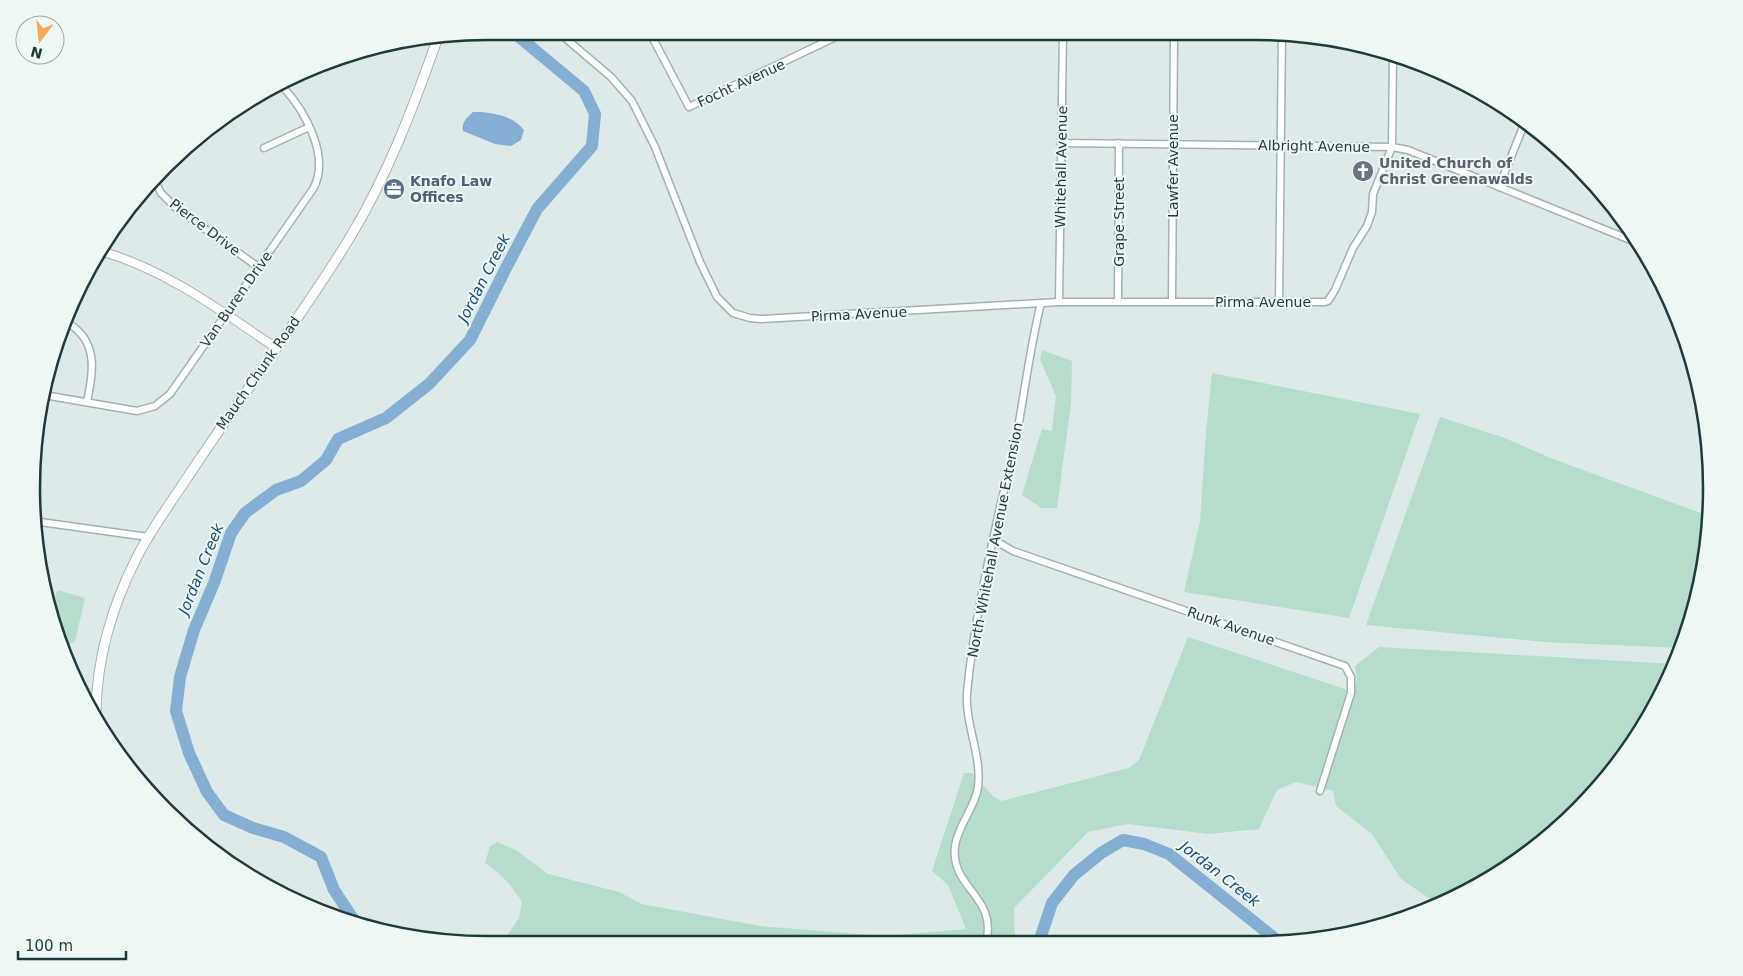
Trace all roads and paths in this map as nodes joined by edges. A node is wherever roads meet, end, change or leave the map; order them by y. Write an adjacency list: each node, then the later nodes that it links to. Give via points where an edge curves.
1 (568, 40): 27 (street, Pirma Avenue, via 611,77 632,101 655,148 708,281 720,302 734,313 761,319)
2 (653, 40): 3 (street, Focht Avenue, via 689,107)
3 (829, 40)
4 (1063, 40): 12 (street, Whitehall Avenue)
5 (1174, 40): 14 (street, Lawfer Avenue)
6 (1282, 41): 15 (street)
7 (436, 43): 30 (main road, Mauch Chunk Road, via 396,146 360,220)
8 (1393, 62): 16 (street)
9 (285, 89): 10 (street, Van Buren Drive, via 297,102)
10 (309, 127): 17 (street); 22 (street, Van Buren Drive, via 320,157 318,176 313,189)
11 (1522, 129): 19 (street)
12 (1061, 143): 13 (street, Albright Avenue); 25 (street, Whitehall Avenue)
13 (1119, 143): 14 (street, Albright Avenue); 23 (street, Grape Street)
14 (1174, 144): 15 (street, Albright Avenue); 24 (street, Lawfer Avenue)
15 (1282, 146): 16 (street, Albright Avenue); 26 (street)
16 (1392, 147): 19 (street, Albright Avenue, via 1408,150); 26 (street, Pirma Avenue, via 1373,194 1367,226 1328,301)
17 (264, 148)
18 (158, 186): 22 (street, Pierce Drive, via 176,208)
19 (1499, 187): 20 (street, Albright Avenue)
20 (1627, 238)
21 (107, 252): 28 (street, via 174,281)
22 (258, 267): 28 (street, Van Buren Drive)
23 (1118, 301): 24 (street, Pirma Avenue); 25 (street, Pirma Avenue)
24 (1172, 301): 26 (street, Pirma Avenue)
25 (1059, 302): 27 (street, Pirma Avenue)
26 (1279, 302)
27 (1041, 303): 35 (street, North Whitehall Avenue Extension)
28 (226, 314): 30 (street); 32 (street, Van Buren Drive, via 163,401 136,410)
29 (71, 325): 32 (street, via 78,330 91,355)
30 (276, 348): 34 (main road, Mauch Chunk Road)
31 (50, 396): 32 (street, Van Buren Drive)
32 (87, 402)
33 (41, 521): 34 (street)
34 (148, 538): 36 (main road, Mauch Chunk Road, via 129,573 111,622 102,658)
35 (994, 540): 37 (street, Runk Avenue, via 1013,551 1345,666 1351,677 1350,693); 38 (street, North Whitehall Avenue Extension, via 974,636 967,694 978,787 955,845 954,859 965,884 984,907 988,919)
36 (97, 706)
37 (1320, 791)
38 (988, 936)

